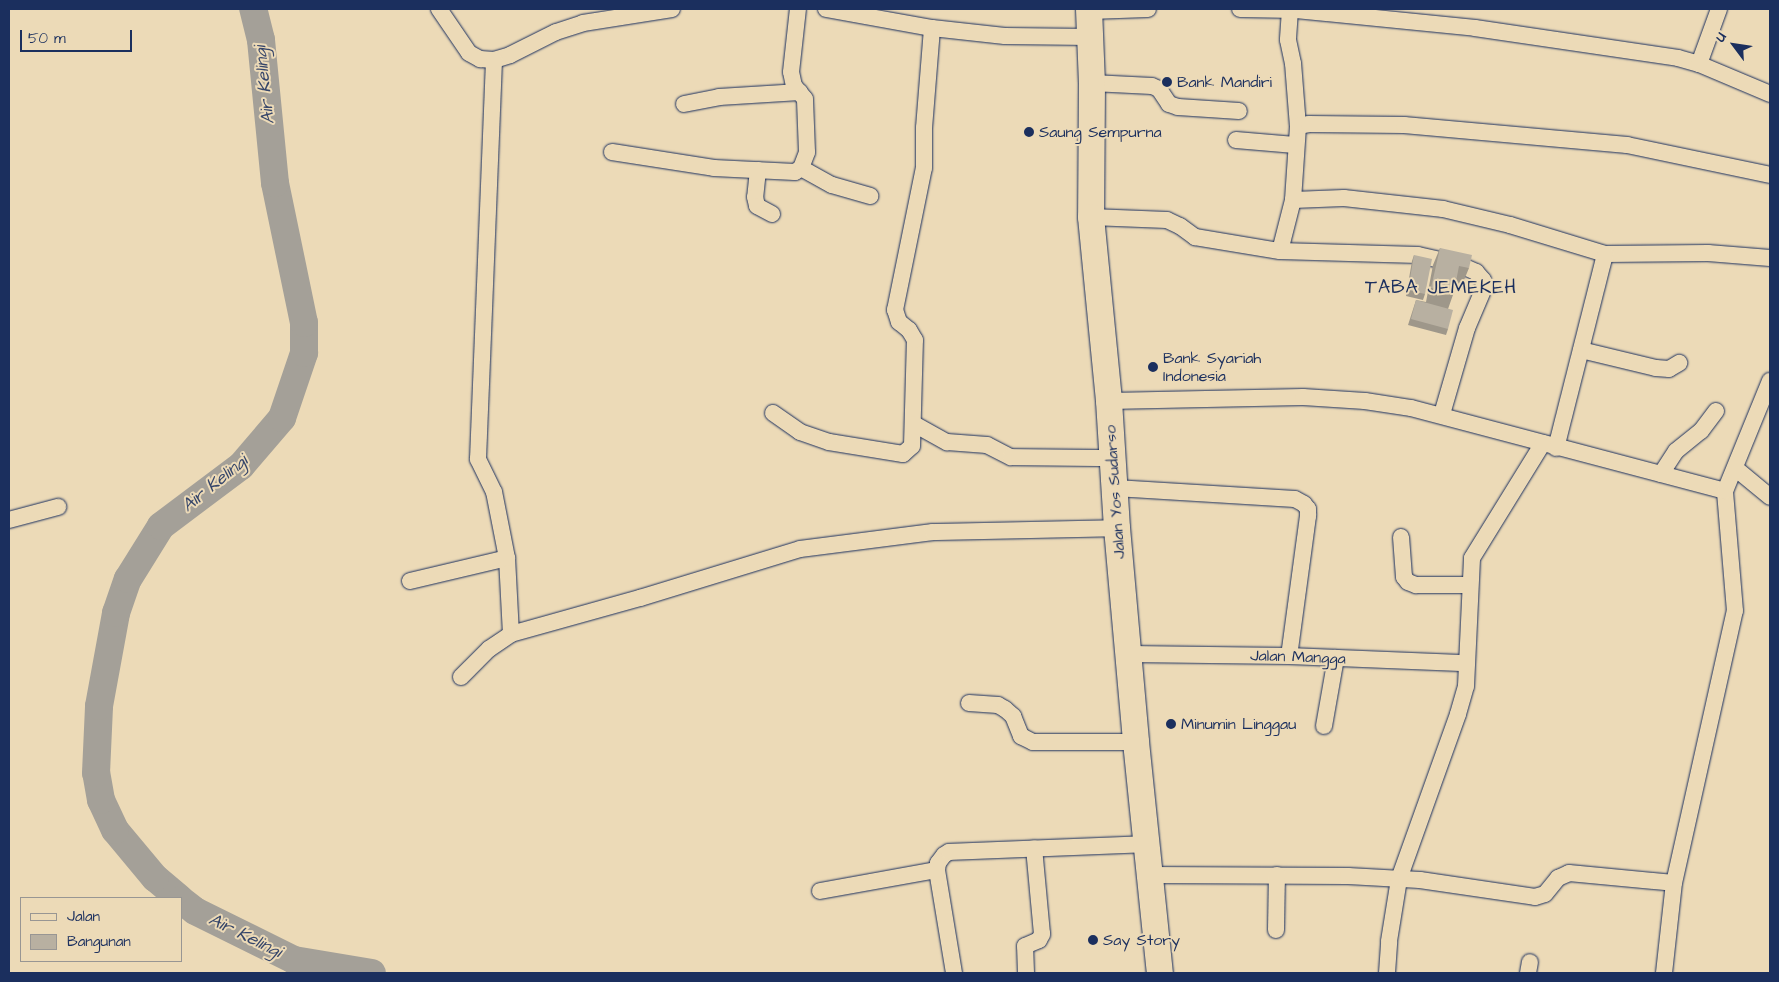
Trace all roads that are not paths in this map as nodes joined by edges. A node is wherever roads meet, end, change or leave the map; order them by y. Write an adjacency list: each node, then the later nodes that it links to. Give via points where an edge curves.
1 (439, 9): 13 (street, via 469,53 480,59)
2 (672, 9): 10 (street)
3 (798, 9): 16 (street, via 791,72 794,86)
4 (826, 9): 11 (street)
5 (1148, 9): 8 (street)
6 (1240, 9): 9 (street)
7 (1719, 9): 14 (street)
8 (1090, 10): 12 (highway, Jalan Yos Sudarso)
9 (1290, 10): 14 (street, via 1475,28); 20 (street, via 1288,37)
10 (610, 13): 13 (street, via 571,26)
11 (932, 28): 12 (street, via 1013,37); 41 (street, via 924,168 895,310 899,322 910,330 915,340)
12 (1090, 37): 15 (highway, Jalan Yos Sudarso)
13 (494, 60): 53 (street, via 478,459 494,492)
14 (1699, 64): 17 (street)
15 (1092, 83): 19 (street, via 1152,86 1159,89 1169,104); 30 (highway, Jalan Yos Sudarso)
16 (800, 92): 18 (street, via 719,97); 24 (street, via 805,99 807,152)
17 (1770, 94)
18 (684, 104)
19 (1239, 111)
20 (1298, 126): 22 (street); 26 (street, via 1404,125 1621,144)
21 (1236, 140): 22 (street)
22 (1295, 146): 28 (street)
23 (612, 152): 25 (street, via 714,168)
24 (801, 168): 25 (street, via 795,172); 27 (street, via 832,185)
25 (758, 170): 29 (street, via 757,206)
26 (1770, 175)
27 (870, 196)
28 (1293, 200): 31 (street); 32 (street, via 1344,198 1443,209 1510,225)
29 (772, 214)
30 (1091, 217): 31 (street, via 1167,220 1195,237); 37 (highway, Jalan Yos Sudarso)
31 (1280, 251): 40 (street, via 1418,255 1458,264 1476,272 1483,280 1484,288 1467,328)
32 (1605, 254): 33 (street, via 1708,253); 34 (street)
33 (1770, 258)
34 (1581, 350): 35 (street, via 1664,369); 42 (street)
35 (1679, 363)
36 (1770, 381): 44 (street)
37 (1109, 401): 40 (street, via 1303,397 1365,401); 43 (highway, Jalan Yos Sudarso)
38 (1716, 411): 45 (street, via 1701,431 1671,456)
39 (773, 413): 41 (street, via 807,436 903,454 912,446)
40 (1442, 414): 42 (street)
41 (914, 424): 43 (street, via 947,442 987,445 1011,457)
42 (1550, 446): 45 (street); 55 (street, via 1475,551)
43 (1113, 458): 46 (highway, Jalan Yos Sudarso)
44 (1735, 468): 47 (street); 48 (street)
45 (1661, 474): 47 (street)
46 (1114, 488): 51 (highway, Jalan Yos Sudarso); 58 (street, via 1295,499 1304,504 1308,516)
47 (1725, 491): 71 (street, via 1734,612)
48 (1770, 497)
49 (58, 507): 50 (street)
50 (9, 520)
51 (1117, 528): 56 (street, via 934,532 800,549); 57 (highway, Jalan Yos Sudarso)
52 (1402, 537): 55 (street, via 1404,577 1408,582 1416,585)
53 (507, 558): 54 (street); 56 (street)
54 (410, 581)
55 (1469, 585): 60 (street)
56 (511, 634): 61 (street)
57 (1129, 654): 58 (street, Jalan Mangga); 64 (highway, Jalan Yos Sudarso)
58 (1289, 656): 59 (street, Jalan Mangga)
59 (1336, 658): 60 (street, Jalan Mangga); 63 (street)
60 (1467, 664): 70 (street, via 1466,686 1458,714)
61 (461, 677)
62 (968, 703): 64 (street, via 998,705 1005,709 1013,716 1022,736 1033,742)
63 (1324, 726)
64 (1136, 742): 65 (highway, Jalan Yos Sudarso)
65 (1148, 844): 66 (street); 68 (highway, Jalan Yos Sudarso)
66 (1034, 848): 67 (street, via 948,852 941,857); 75 (street, via 1042,934 1038,940 1025,946)
67 (937, 870): 72 (street); 74 (street)
68 (1150, 875): 69 (street); 76 (highway, Jalan Yos Sudarso)
69 (1277, 875): 70 (street); 73 (street)
70 (1399, 879): 71 (street, via 1535,897 1545,894 1558,878 1569,873); 77 (street)
71 (1674, 883): 78 (street)
72 (820, 891)
73 (1276, 930)
74 (954, 973)
75 (1026, 973)
76 (1160, 973)
77 (1387, 973)
78 (1664, 973)

